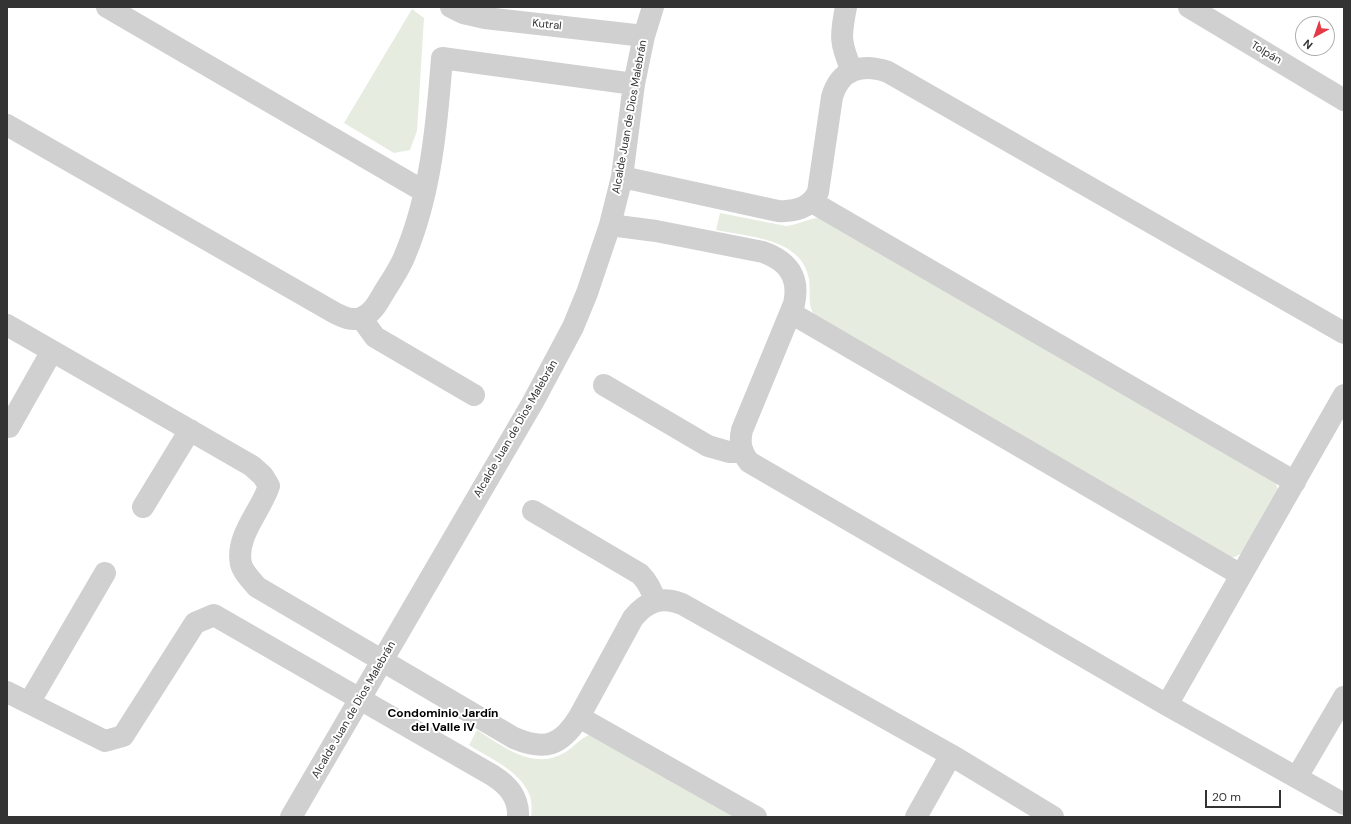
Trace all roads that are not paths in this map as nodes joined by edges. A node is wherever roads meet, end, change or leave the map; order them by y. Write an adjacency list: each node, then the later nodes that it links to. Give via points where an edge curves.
1 (107, 7): 13 (street)
2 (451, 7): 7 (street, Kutral, via 463,13 485,18)
3 (653, 7): 7 (street, Alcalde Juan de Dios Malebrán)
4 (846, 7): 8 (street, via 842,47)
5 (1188, 7): 6 (street, Tolpán)
6 (1212, 13): 10 (street, Tolpán)
7 (644, 36): 9 (street, Alcalde Juan de Dios Malebrán)
8 (852, 71): 14 (street, via 841,79 834,92 820,186); 19 (street, via 868,67 888,72)
9 (634, 84): 12 (street, Alcalde Juan de Dios Malebrán); 13 (street, via 442,58 438,118)
10 (1344, 100)
11 (7, 125): 17 (street, via 335,313 349,319)
12 (622, 176): 14 (street, via 778,211 794,211); 15 (street, Alcalde Juan de Dios Malebrán)
13 (425, 192): 17 (street, via 405,256 372,312)
14 (812, 202): 27 (street)
15 (610, 225): 16 (street, via 656,231 771,255 786,265 794,279 796,294); 33 (street, Alcalde Juan de Dios Malebrán, via 573,327 533,402)
16 (790, 313): 26 (street, via 742,430); 31 (street)
17 (360, 318): 22 (street, via 375,337)
18 (7, 325): 20 (street)
19 (1344, 333)
20 (52, 351): 24 (street); 25 (street)
21 (604, 386): 26 (street, via 708,446 729,452)
22 (474, 395)
23 (1344, 396): 27 (street)
24 (9, 427)
25 (190, 430): 28 (street); 33 (street, via 252,466 269,486 245,534 242,549 242,564 257,587)
26 (742, 452): 38 (street, via 755,466)
27 (1295, 482): 31 (street)
28 (143, 507)
29 (533, 511): 32 (street, via 640,574 652,591)
30 (105, 573): 37 (street)
31 (1241, 575): 38 (street)
32 (655, 601): 39 (street, via 640,610 633,618); 40 (street, via 672,600 682,604)
33 (382, 660): 36 (street, Alcalde Juan de Dios Malebrán); 39 (street, via 526,743 547,745 555,742 571,730)
34 (7, 692): 37 (street)
35 (1344, 697): 41 (street)
36 (360, 699): 37 (street, via 214,615 195,623 123,736 105,741); 44 (street, Alcalde Juan de Dios Malebrán); 45 (street, via 502,782 514,797)
37 (29, 703)
38 (1167, 705): 41 (street)
39 (579, 717): 46 (street)
40 (951, 755): 43 (street); 47 (street)
41 (1298, 777): 42 (street)
42 (1344, 804)
43 (1047, 814)
44 (291, 817)
45 (518, 817)
46 (756, 817)
47 (916, 817)

